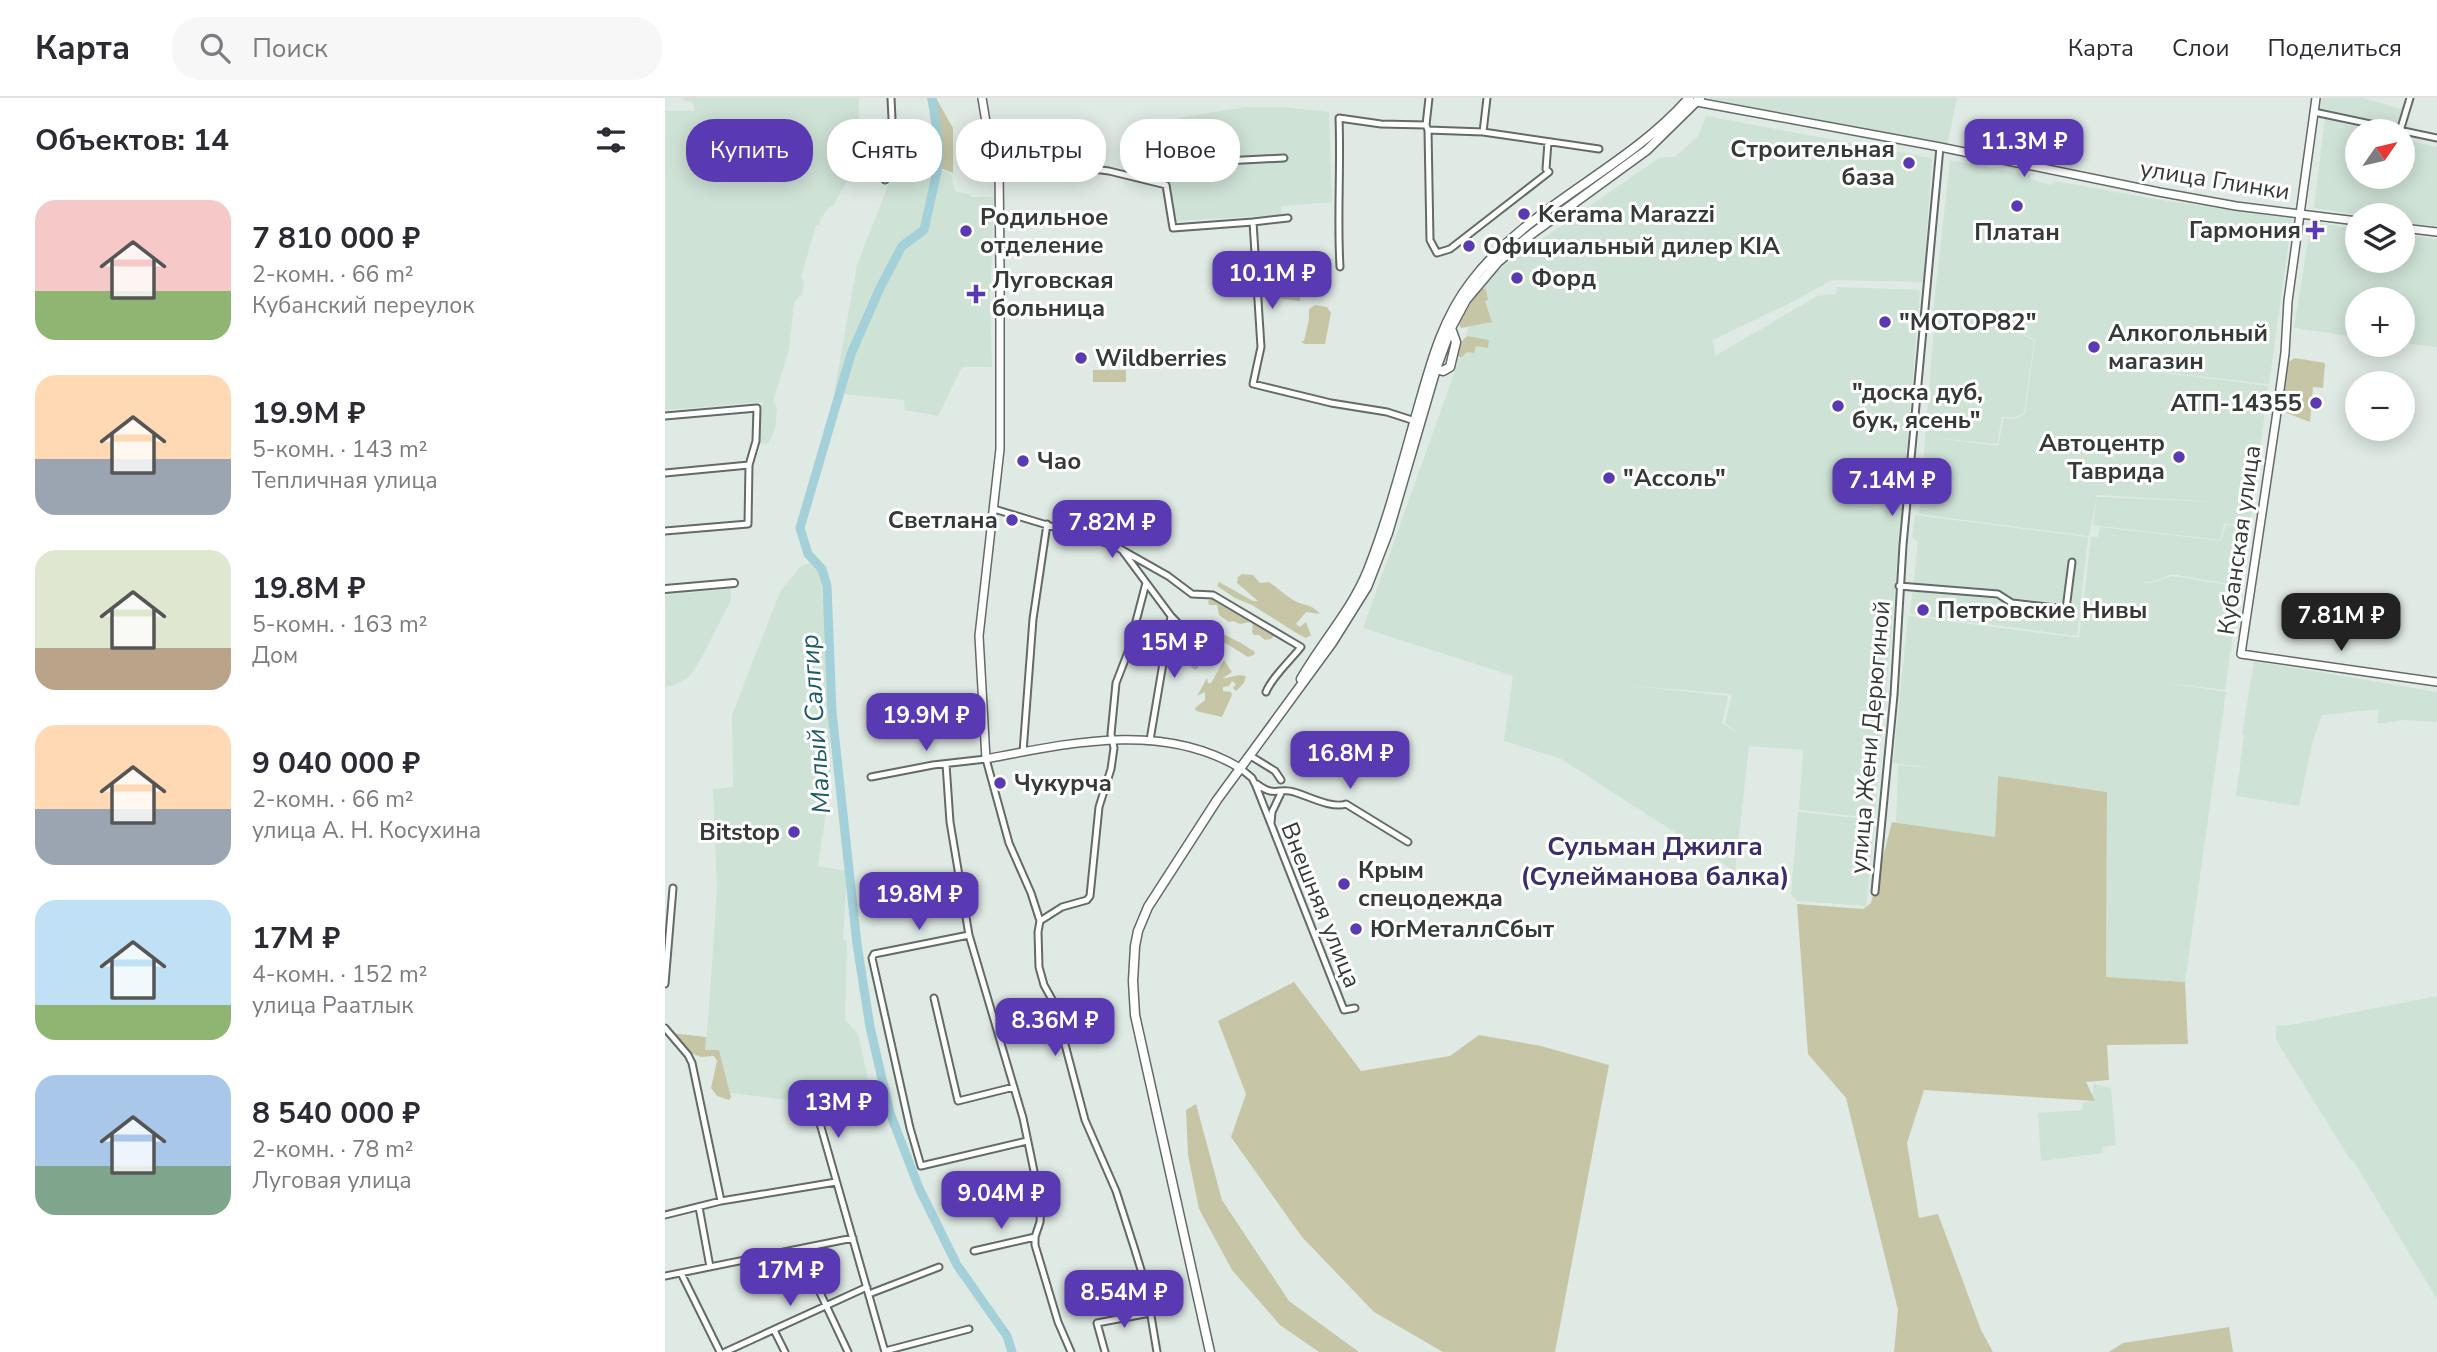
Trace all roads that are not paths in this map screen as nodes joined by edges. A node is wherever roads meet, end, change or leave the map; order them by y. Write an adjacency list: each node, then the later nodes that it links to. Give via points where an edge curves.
1 (891, 98): 9 (street)
2 (982, 98): 10 (main road)
3 (1429, 98): 13 (street)
4 (1487, 98): 14 (street)
5 (2316, 98): 8 (main road, Кубанская улица)
6 (2410, 98): 12 (street)
7 (1695, 99): 18 (main road, улица Глинки); 31 (main road, via 1647,150 1499,262 1472,290); 31 (main road, via 1488,262 1452,309)
8 (2314, 112): 11 (street); 24 (main road, Кубанская улица)
9 (892, 119)
10 (986, 119)
11 (2346, 119)
12 (2404, 119)
13 (1427, 128): 14 (street); 17 (street, via 1430,240 1437,253 1450,249 1549,172); 30 (street, via 1339,118)
14 (1483, 132): 17 (street)
15 (2415, 134): 16 (street)
16 (2437, 138)
17 (1548, 142): 19 (street)
18 (1940, 146): 24 (main road, улица Глинки, via 2159,192); 43 (street, улица Жени Дерюгиной)
19 (1599, 149)
20 (1284, 158): 23 (street, via 1167,164)
21 (1106, 171): 23 (street)
22 (999, 182): 36 (main road, via 1000,439)
23 (1160, 183): 27 (street, via 1168,188 1173,228)
24 (2299, 214): 26 (main road, улица Глинки); 47 (main road, Кубанская улица, via 2258,556 2241,654)
25 (1288, 218): 27 (street)
26 (2345, 220)
27 (1253, 222): 33 (street, via 1261,347 1254,384)
28 (2415, 229): 29 (main road)
29 (2437, 232)
30 (1340, 267)
31 (1433, 368): 33 (main road); 49 (main road, via 1388,533 1367,587)
32 (665, 416): 34 (street, via 757,408 756,441)
33 (1415, 421): 49 (main road, via 1368,571)
34 (749, 465): 35 (street); 38 (street, via 748,524)
35 (665, 473)
36 (994, 509): 37 (street); 54 (main road, via 979,636)
37 (1047, 524): 39 (street); 52 (street, via 1033,619)
38 (665, 531)
39 (1122, 550): 42 (street); 48 (street, via 1192,594 1213,594 1301,647)
40 (2072, 562): 43 (street, улица Жени Дерюгиной, via 2066,609 2012,603 1998,594)
41 (734, 583): 44 (street)
42 (1146, 583): 45 (street); 50 (street, via 1116,683)
43 (1899, 586): 64 (street, улица Жени Дерюгиной, via 1894,695)
44 (665, 589)
45 (1171, 616): 46 (street); 51 (street)
46 (1202, 649)
47 (2437, 682)
48 (1266, 692)
49 (1287, 703): 53 (main road)
50 (1112, 740): 51 (main road); 52 (main road); 65 (street, via 1111,769 1099,807 1090,896 1062,906)
51 (1150, 740): 56 (main road, via 1194,747)
52 (1023, 752): 54 (main road)
53 (1249, 755): 56 (main road); 58 (street)
54 (986, 759): 55 (street); 65 (street, via 1009,843)
55 (946, 764): 57 (street); 66 (street, via 950,822)
56 (1240, 768): 59 (street, Внешняя улица); 99 (main road, via 1148,907 1138,930 1133,981 1141,1047)
57 (871, 777)
58 (1281, 780)
59 (1254, 782): 60 (street); 61 (street, Внешняя улица)
60 (1281, 793): 61 (street); 62 (street, via 1293,792 1335,806 1346,804)
61 (1270, 824): 69 (street, Внешняя улица, via 1344,1010)
62 (1408, 842)
63 (673, 888): 67 (street)
64 (1875, 892)
65 (1040, 921): 89 (street, via 1039,967 1044,985 1054,1003 1085,1120 1131,1236)
66 (969, 935): 71 (street); 73 (street, via 872,958 909,1128 921,1167)
67 (665, 984)
68 (935, 998): 71 (street, via 958,1101)
69 (1355, 1008)
70 (665, 1028): 75 (street, via 692,1063)
71 (1014, 1087): 73 (street)
72 (815, 1106): 74 (street)
73 (1027, 1141): 78 (street, via 1041,1205)
74 (836, 1182): 75 (street); 79 (street)
75 (721, 1201): 76 (street)
76 (699, 1207): 77 (street); 82 (street)
77 (665, 1213)
78 (1035, 1237): 81 (street); 96 (street)
79 (853, 1238): 80 (street); 86 (street)
80 (800, 1250): 82 (street); 88 (street)
81 (974, 1251)
82 (710, 1267): 84 (street)
83 (939, 1267): 87 (street)
84 (681, 1273): 85 (street); 92 (street)
85 (665, 1276)
86 (867, 1287): 87 (street); 88 (street)
87 (869, 1294): 95 (street)
88 (825, 1306): 91 (street); 94 (street)
89 (1150, 1312): 97 (street, via 1097,1323); 98 (street)
90 (969, 1329): 95 (street)
91 (774, 1330): 92 (street); 93 (street)
92 (722, 1352)
93 (785, 1352)
94 (848, 1352)
95 (885, 1352)
96 (1071, 1352)
97 (1105, 1352)
98 (1157, 1352)
99 (1210, 1352)

